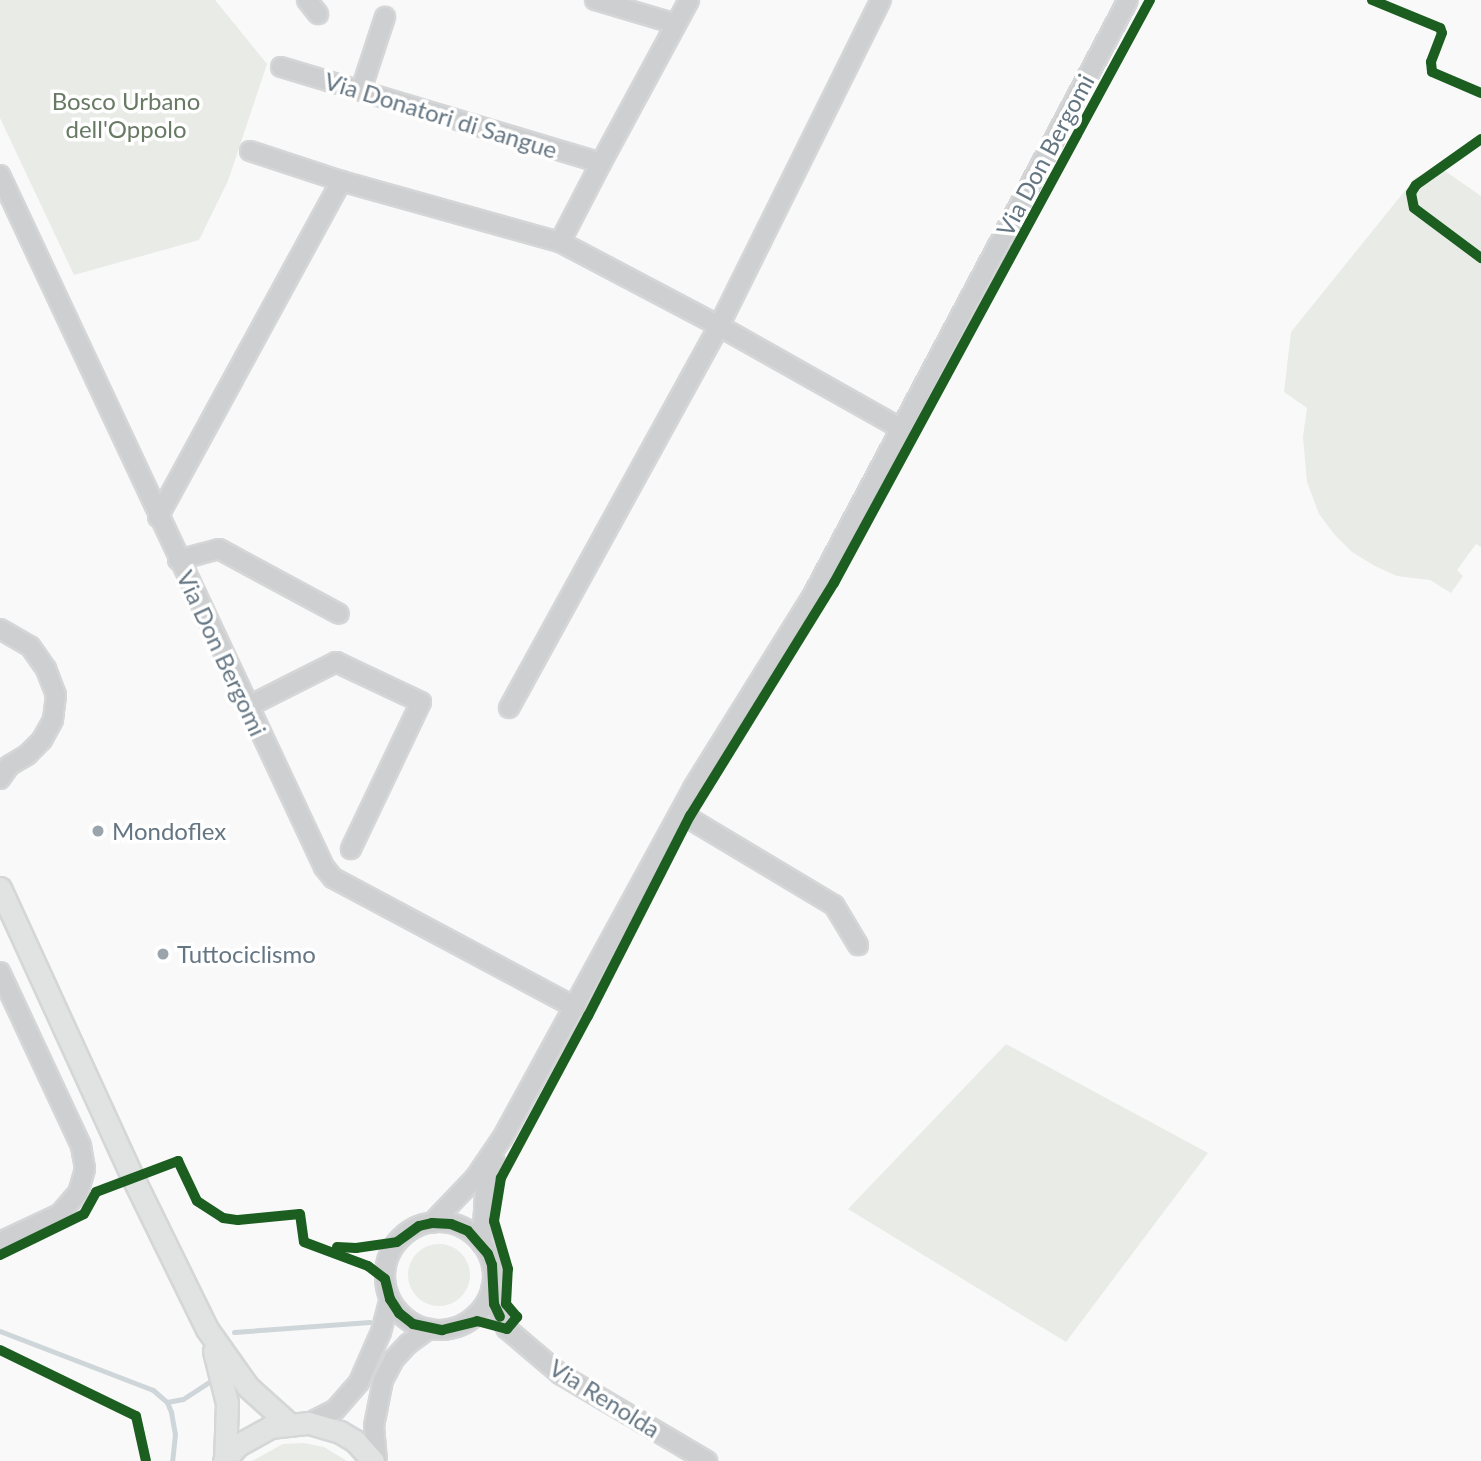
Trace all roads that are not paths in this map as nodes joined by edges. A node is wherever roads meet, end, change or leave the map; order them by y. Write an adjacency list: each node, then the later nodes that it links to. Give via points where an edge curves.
1 (595, 0): 6 (street)
2 (689, 0): 6 (street)
3 (881, 0): 14 (street)
4 (1128, 0): 15 (street, Via Don Bergomi)
5 (385, 17): 8 (street)
6 (676, 24): 10 (street)
7 (281, 67): 8 (street, Via Donatori di Sangue)
8 (361, 90): 10 (street, Via Donatori di Sangue)
9 (250, 151): 12 (street)
10 (601, 163): 13 (street)
11 (0, 175): 16 (street, Via Don Bergomi)
12 (341, 181): 13 (street); 16 (street)
13 (560, 242): 14 (street)
14 (719, 326): 15 (street); 21 (street)
15 (902, 429): 23 (street, Via Don Bergomi, via 812,597)
16 (158, 517): 17 (street, Via Don Bergomi)
17 (178, 560): 18 (street, via 219,549); 20 (street, Via Don Bergomi)
18 (339, 614)
19 (0, 629): 22 (street, via 30,646 46,669 55,695 53,720 42,740)
20 (247, 707): 24 (street, via 336,662 421,702); 28 (street, Via Don Bergomi, via 315,851 333,878)
21 (509, 708)
22 (3, 770)
23 (680, 813): 26 (street, via 834,905); 28 (street, Via Don Bergomi)
24 (351, 849)
25 (0, 888): 36 (main road)
26 (858, 945)
27 (2, 981): 31 (street, via 81,1146 85,1169 78,1193 60,1214)
28 (576, 1008): 29 (street, Via Don Bergomi)
29 (503, 1137): 30 (street, Via Don Bergomi, via 475,1178); 32 (street, Via Don Bergomi, via 485,1194)
30 (432, 1223): 32 (street, via 468,1231); 34 (street, Via Don Bergomi, via 407,1232 390,1253 385,1279)
31 (0, 1242)
32 (482, 1244): 33 (street, Via Don Bergomi, via 492,1265)
33 (491, 1289): 35 (street, via 482,1308); 38 (street, Via Renolda)
34 (390, 1298): 37 (street, via 399,1313); 39 (street, Via Don Bergomi, via 359,1382 335,1410)
35 (466, 1323): 37 (street); 38 (street, Via Renolda, via 477,1321)
36 (208, 1329): 39 (main road, via 248,1387); 40 (main road, via 227,1403)
37 (429, 1329): 41 (street, via 394,1359 383,1380 374,1426)
38 (507, 1329): 42 (street, Via Renolda, via 560,1374)
39 (298, 1423): 40 (main road, via 253,1434); 41 (main road, via 341,1432)
40 (225, 1460)
41 (375, 1461)
42 (707, 1461)

